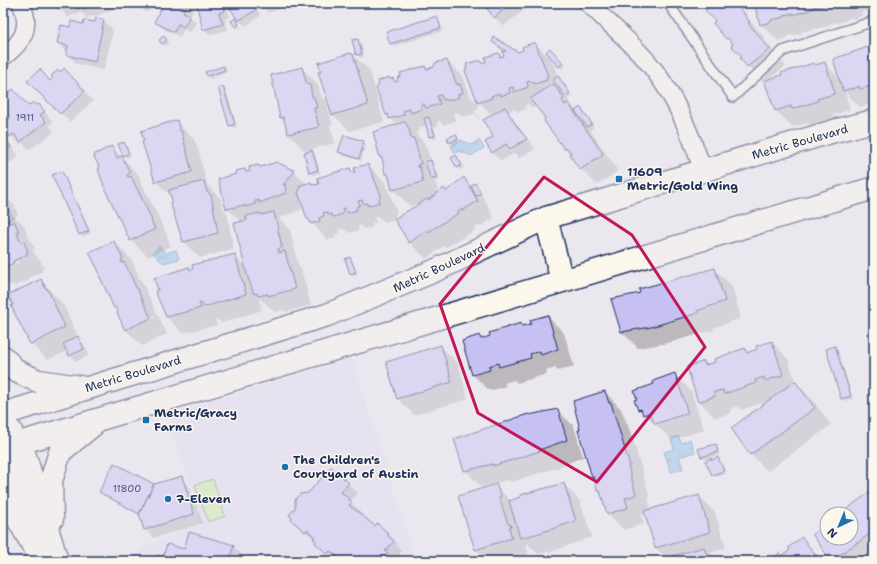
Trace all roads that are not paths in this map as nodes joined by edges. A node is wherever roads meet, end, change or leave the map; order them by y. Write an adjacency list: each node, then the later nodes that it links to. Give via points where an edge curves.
1 (21, 3): 5 (street, via 26,13 27,25 16,47)
2 (588, 3): 7 (street, via 635,47 672,95)
3 (668, 3): 4 (lane, via 733,97 783,51)
4 (874, 21)
5 (3, 57)
6 (874, 121): 7 (main road, Metric Boulevard)
7 (704, 170): 9 (main road, Metric Boulevard)
8 (874, 188): 10 (main road)
9 (546, 218): 10 (main road); 12 (main road, Metric Boulevard, via 434,271 334,313)
10 (562, 281): 14 (main road)
11 (3, 357): 12 (main road, via 16,371 38,381)
12 (86, 388): 13 (main road, Metric Boulevard)
13 (4, 411): 15 (main road)
14 (102, 418): 15 (main road); 17 (main road, via 60,452 51,481)
15 (9, 446): 17 (main road, via 10,461)
16 (3, 496): 17 (main road)
17 (48, 558)

